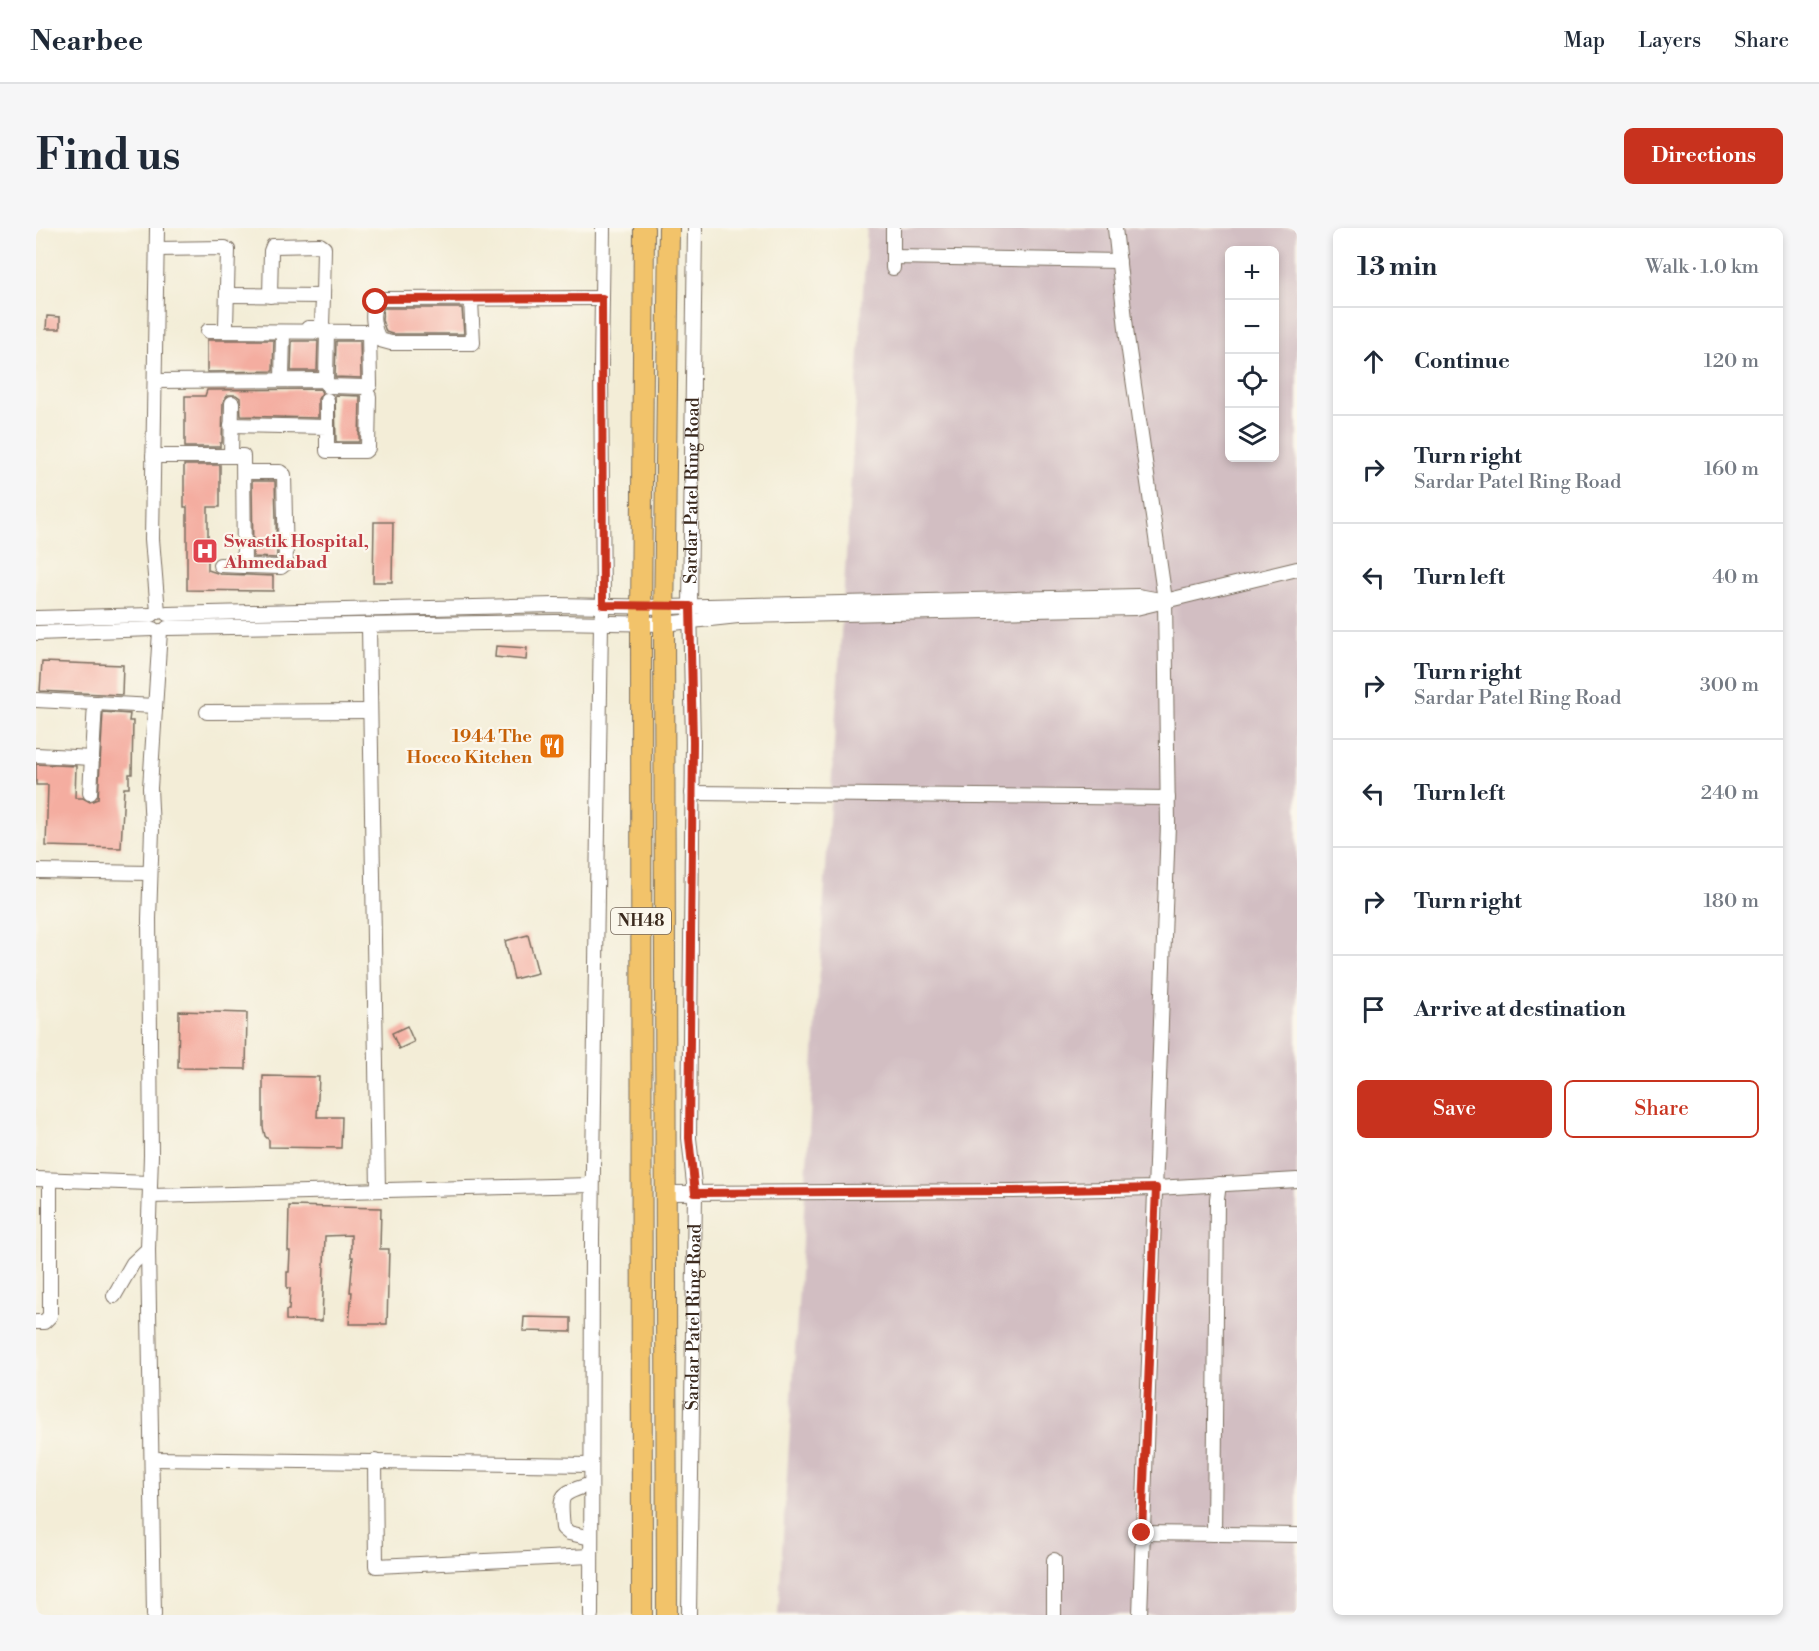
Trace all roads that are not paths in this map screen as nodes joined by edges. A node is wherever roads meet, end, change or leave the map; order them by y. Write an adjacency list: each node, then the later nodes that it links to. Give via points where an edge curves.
1 (157, 228): 8 (street)
2 (603, 228): 13 (street)
3 (644, 228): 35 (highway, NH48)
4 (669, 228): 36 (highway, Sardar Patel Ring Road / NH48)
5 (695, 228): 34 (street, Sardar Patel Ring Road)
6 (893, 228): 9 (street, via 893,262)
7 (1115, 228): 9 (street)
8 (157, 249): 10 (street, via 225,248); 20 (street)
9 (1119, 261): 32 (street)
10 (228, 295): 11 (street); 15 (street)
11 (270, 296): 12 (street); 12 (street, via 272,248 320,245 324,248)
12 (323, 296): 15 (street, via 319,328)
13 (602, 298): 14 (street); 33 (street)
14 (471, 299): 14 (street, via 382,299 373,309 376,334 391,344 473,343)
15 (226, 326): 16 (street, via 209,329)
16 (283, 332): 17 (street); 18 (street)
17 (327, 332): 19 (street); 19 (street, via 369,332 370,385 328,386)
18 (282, 380): 19 (street); 20 (street)
19 (326, 380)
20 (155, 381): 26 (street)
21 (369, 396): 25 (street, via 366,450 327,451)
22 (327, 400): 25 (street)
23 (232, 403): 24 (street)
24 (231, 424): 25 (street); 27 (street)
25 (327, 427)
26 (153, 456): 27 (street); 39 (street, via 152,539)
27 (231, 456): 28 (street, via 243,456)
28 (243, 472): 30 (street); 30 (street, via 284,475 286,563 281,567)
29 (220, 565): 30 (street)
30 (244, 566)
31 (1297, 568): 32 (street)
32 (1165, 600): 34 (street, via 1138,596); 38 (street, via 1136,608 738,616); 52 (street)
33 (603, 605): 35 (street); 39 (street); 40 (street)
34 (690, 606): 36 (street); 38 (street, Sardar Patel Ring Road)
35 (642, 614): 36 (street); 40 (street); 80 (highway, NH48)
36 (665, 615): 38 (street); 62 (highway, Sardar Patel Ring Road / NH48)
37 (36, 618): 39 (street)
38 (690, 621): 50 (street, Sardar Patel Ring Road)
39 (159, 622): 41 (street); 42 (street); 45 (street)
40 (601, 622): 41 (street); 58 (street)
41 (369, 626): 46 (street)
42 (36, 633)
43 (36, 700): 44 (street)
44 (95, 703): 45 (street); 49 (street)
45 (155, 706): 54 (street)
46 (370, 711): 47 (street); 61 (street)
47 (207, 712)
48 (36, 755): 49 (street)
49 (92, 758): 51 (street)
50 (692, 793): 52 (street); 63 (street, Sardar Patel Ring Road, via 689,1138)
51 (90, 794)
52 (1168, 798): 59 (street)
53 (36, 871): 54 (street)
54 (150, 873): 60 (street)
55 (43, 1180): 60 (street); 64 (street)
56 (1297, 1180): 57 (street)
57 (1219, 1184): 59 (street); 73 (street)
58 (592, 1185): 61 (street); 70 (street)
59 (1156, 1188): 63 (street); 72 (street)
60 (150, 1189): 61 (street); 65 (street)
61 (378, 1190)
62 (666, 1193): 63 (street); 81 (highway, Sardar Patel Ring Road / NH48)
63 (695, 1193): 82 (street, Sardar Patel Ring Road)
64 (43, 1218): 67 (street, via 50,1316 44,1322)
65 (148, 1249): 66 (street, via 133,1263); 68 (street)
66 (114, 1296)
67 (36, 1322)
68 (152, 1459): 69 (street); 78 (street)
69 (375, 1461): 70 (street); 76 (street, via 376,1566)
70 (591, 1466): 71 (street)
71 (591, 1484): 75 (street); 75 (street, via 566,1493 561,1501 563,1528)
72 (1142, 1533): 73 (street); 84 (street)
73 (1214, 1534): 74 (street)
74 (1297, 1534)
75 (591, 1538): 76 (street)
76 (591, 1556): 79 (street)
77 (1054, 1560): 83 (street)
78 (154, 1615)
79 (591, 1615)
80 (642, 1615)
81 (667, 1615)
82 (689, 1615)
83 (1054, 1615)
84 (1140, 1615)

